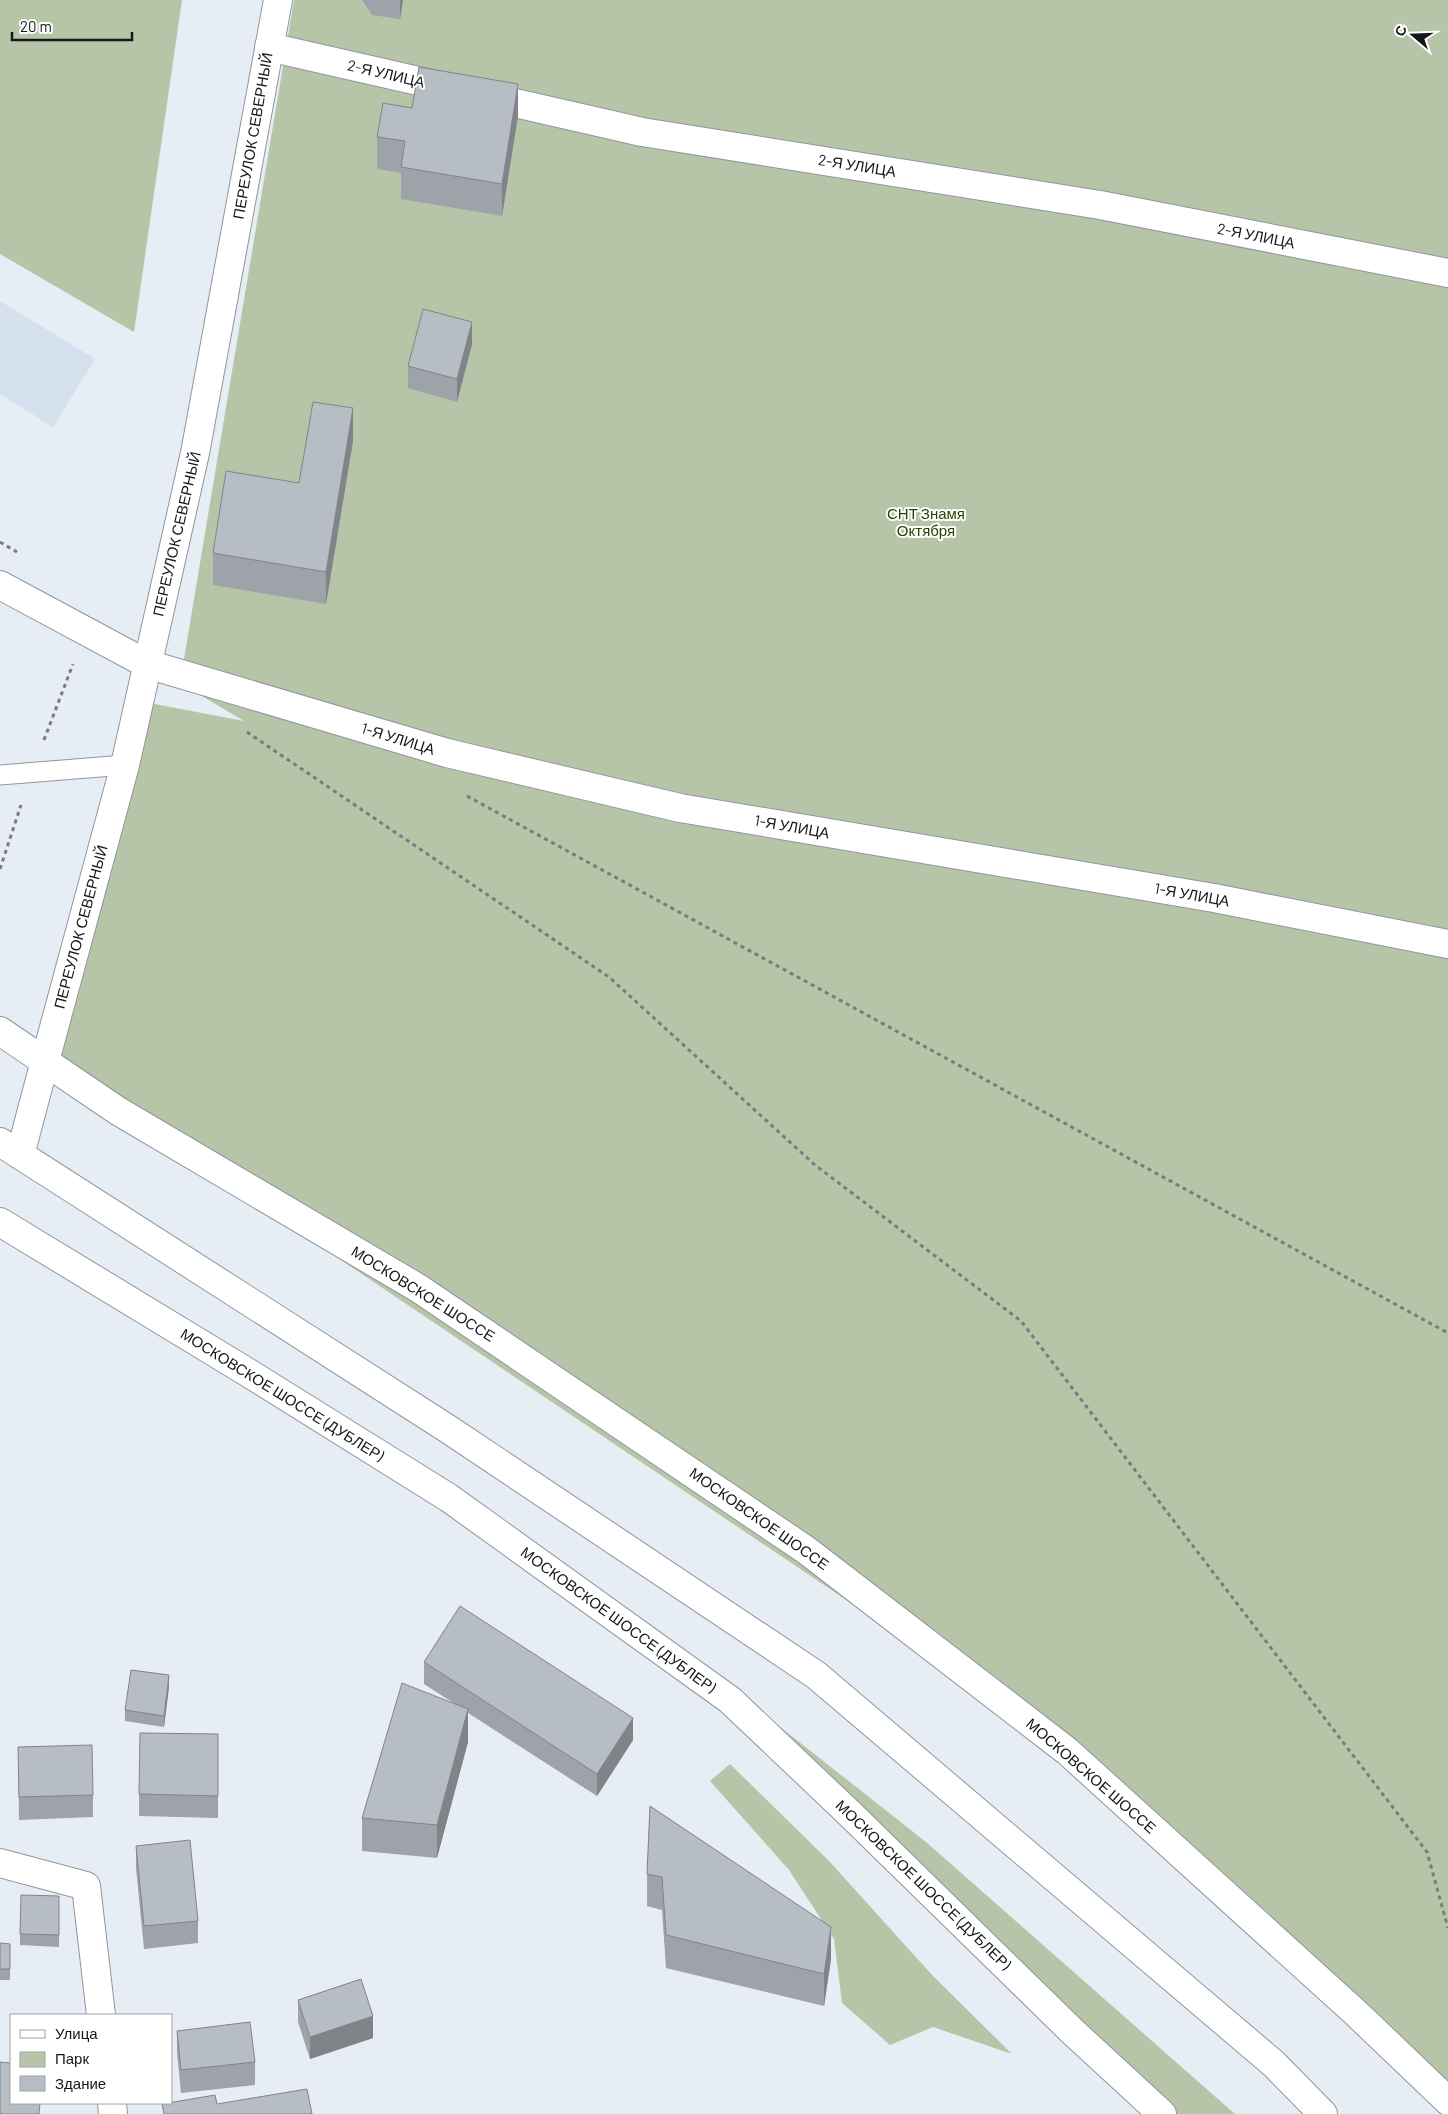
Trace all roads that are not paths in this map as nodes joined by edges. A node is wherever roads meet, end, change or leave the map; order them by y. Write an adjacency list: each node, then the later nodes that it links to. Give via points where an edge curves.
1 (278, 0): 2 (street, ПЕРЕУЛОК СЕВЕРНЫЙ)
2 (269, 47): 3 (street, 2-Я УЛИЦА, via 642,132 1100,205); 5 (street, ПЕРЕУЛОК СЕВЕРНЫЙ, via 195,453)
3 (1448, 273)
4 (0, 585): 5 (street, 1-Я УЛИЦА)
5 (148, 664): 6 (street, ПЕРЕУЛОК СЕВЕРНЫЙ); 8 (street, 1-Я УЛИЦА, via 447,753 680,808 1214,898)
6 (124, 766): 7 (lane); 10 (street, ПЕРЕУЛОК СЕВЕРНЫЙ)
7 (0, 774)
8 (1448, 944)
9 (0, 1031): 10 (street, МОСКОВСКОЕ ШОССЕ)
10 (45, 1061): 11 (street, ПЕРЕУЛОК СЕВЕРНЫЙ); 15 (street, МОСКОВСКОЕ ШОССЕ, via 118,1111 418,1288 806,1550 1067,1751 1357,2014)
11 (10, 1149): 17 (street, via 448,1429 816,1675 1274,2064)
12 (0, 1222): 16 (street, МОСКОВСКОЕ ШОССЕ (ДУБЛЕР), via 449,1498 730,1700)
13 (0, 1863): 14 (street, via 86,1886)
14 (102, 2014)
15 (1448, 2101)
16 (1162, 2114)
17 (1323, 2114)

